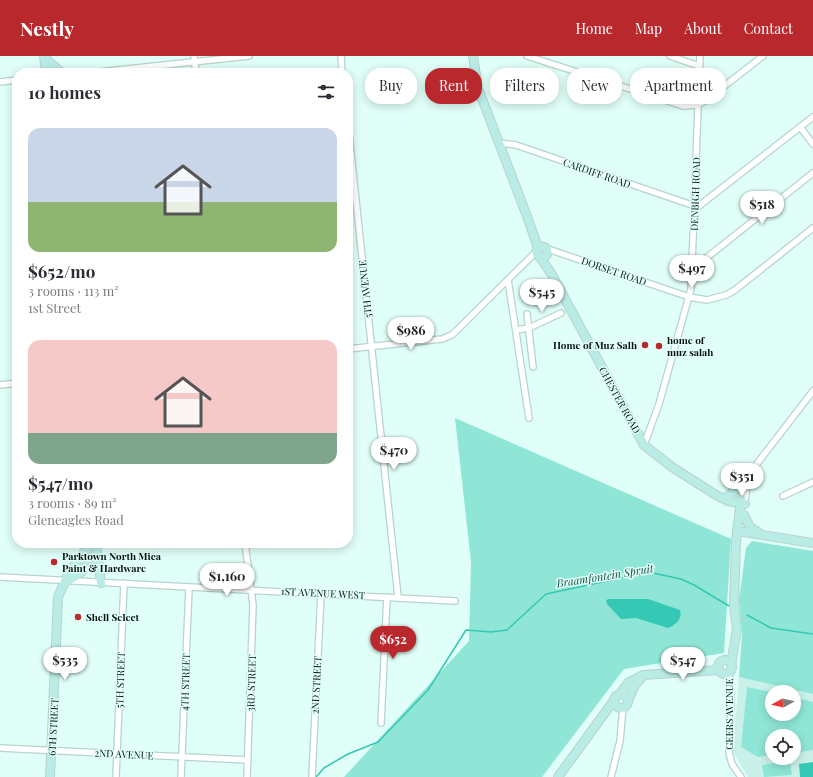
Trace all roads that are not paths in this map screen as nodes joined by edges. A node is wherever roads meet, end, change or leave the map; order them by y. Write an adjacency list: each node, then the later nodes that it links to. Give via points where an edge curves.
1 (249, 56): 9 (street)
2 (341, 56): 14 (street)
3 (472, 56): 20 (street, CHESTER ROAD, via 478,88)
4 (527, 56): 17 (street, via 664,102 683,106)
5 (670, 56): 10 (street)
6 (700, 56): 10 (street, DENBIGH ROAD)
7 (763, 56): 17 (street, via 713,96)
8 (44, 57): 11 (street); 12 (street)
9 (194, 59): 13 (street)
10 (699, 66): 17 (street, DENBIGH ROAD)
11 (45, 68)
12 (56, 68)
13 (126, 68)
14 (342, 68)
15 (12, 81): 16 (street)
16 (0, 82)
17 (697, 105): 24 (street, DENBIGH ROAD)
18 (813, 117): 19 (street)
19 (800, 127): 21 (street); 24 (street)
20 (499, 144): 24 (street, CARDIFF ROAD, via 516,145); 26 (street, CHESTER ROAD)
21 (813, 144)
22 (353, 171): 34 (street, 5TH AVENUE)
23 (813, 173): 27 (street)
24 (695, 208): 27 (street, DENBIGH ROAD)
25 (813, 228): 29 (street, DORSET ROAD, via 731,293 712,299)
26 (541, 252): 28 (street, via 527,261); 29 (street, DORSET ROAD, via 558,252); 41 (street, CHESTER ROAD)
27 (692, 267): 29 (street, DENBIGH ROAD)
28 (508, 280): 33 (street); 34 (street, via 452,336)
29 (690, 298): 41 (street, DENBIGH ROAD, via 659,404)
30 (562, 313): 32 (street)
31 (527, 314): 32 (street)
32 (529, 328): 33 (street); 36 (street)
33 (516, 330): 40 (street)
34 (372, 347): 35 (street); 63 (street, 5TH AVENUE)
35 (353, 349)
36 (533, 367)
37 (12, 384): 38 (street)
38 (0, 385)
39 (813, 391): 42 (street)
40 (529, 418)
41 (644, 445): 45 (street, CHESTER ROAD, via 719,496)
42 (747, 478): 45 (street); 46 (street)
43 (813, 482): 44 (street)
44 (783, 496)
45 (729, 499): 46 (street, CHESTER ROAD); 47 (street)
46 (743, 502): 47 (street)
47 (741, 519): 48 (street); 49 (street)
48 (740, 531): 49 (street); 65 (street, via 734,606 737,628)
49 (761, 535): 50 (street)
50 (813, 543)
51 (87, 548): 56 (street, 6TH STREET, via 69,572)
52 (97, 548): 54 (street)
53 (246, 548): 60 (street, 3RD STREET)
54 (97, 552): 56 (street, via 77,577); 57 (street)
55 (0, 577): 56 (street, 1ST AVENUE WEST)
56 (65, 582): 57 (street, 1ST AVENUE WEST); 75 (street, 6TH STREET, via 58,597)
57 (101, 583): 58 (street, 1ST AVENUE WEST)
58 (124, 583): 59 (street, 1ST AVENUE WEST); 76 (street, 5TH STREET)
59 (189, 587): 60 (street, 1ST AVENUE WEST); 77 (street, 4TH STREET)
60 (251, 590): 61 (street, 1ST AVENUE WEST); 78 (street, 3RD STREET, via 253,605)
61 (321, 594): 62 (street, 1ST AVENUE WEST); 83 (street, 2ND STREET)
62 (387, 596): 63 (street, 1ST AVENUE WEST); 73 (street)
63 (398, 597): 64 (street, 1ST AVENUE WEST)
64 (455, 601)
65 (733, 651): 66 (street); 67 (street)
66 (723, 661): 67 (street, via 729,662); 68 (street, via 718,665)
67 (730, 669): 68 (street, via 724,674); 86 (street, GEERS AVENUE, via 729,753 732,764)
68 (719, 670): 69 (street)
69 (646, 674): 70 (street, via 634,678); 71 (street)
70 (617, 697): 71 (street, via 615,704); 71 (street, via 625,695); 72 (street)
71 (623, 705): 72 (street); 85 (street, via 620,741)
72 (606, 712): 84 (street)
73 (381, 722)
74 (0, 748): 75 (street, 2ND AVENUE)
75 (52, 750): 76 (street, 2ND AVENUE); 79 (street, 6TH STREET)
76 (117, 754): 77 (street, 2ND AVENUE); 80 (street, 5TH STREET)
77 (182, 757): 78 (street, 2ND AVENUE); 81 (street, 4TH STREET)
78 (248, 760): 82 (street, 3RD STREET)
79 (50, 777)
80 (116, 777)
81 (181, 777)
82 (247, 777)
83 (312, 777)
84 (558, 777)
85 (611, 777)
86 (741, 777)

